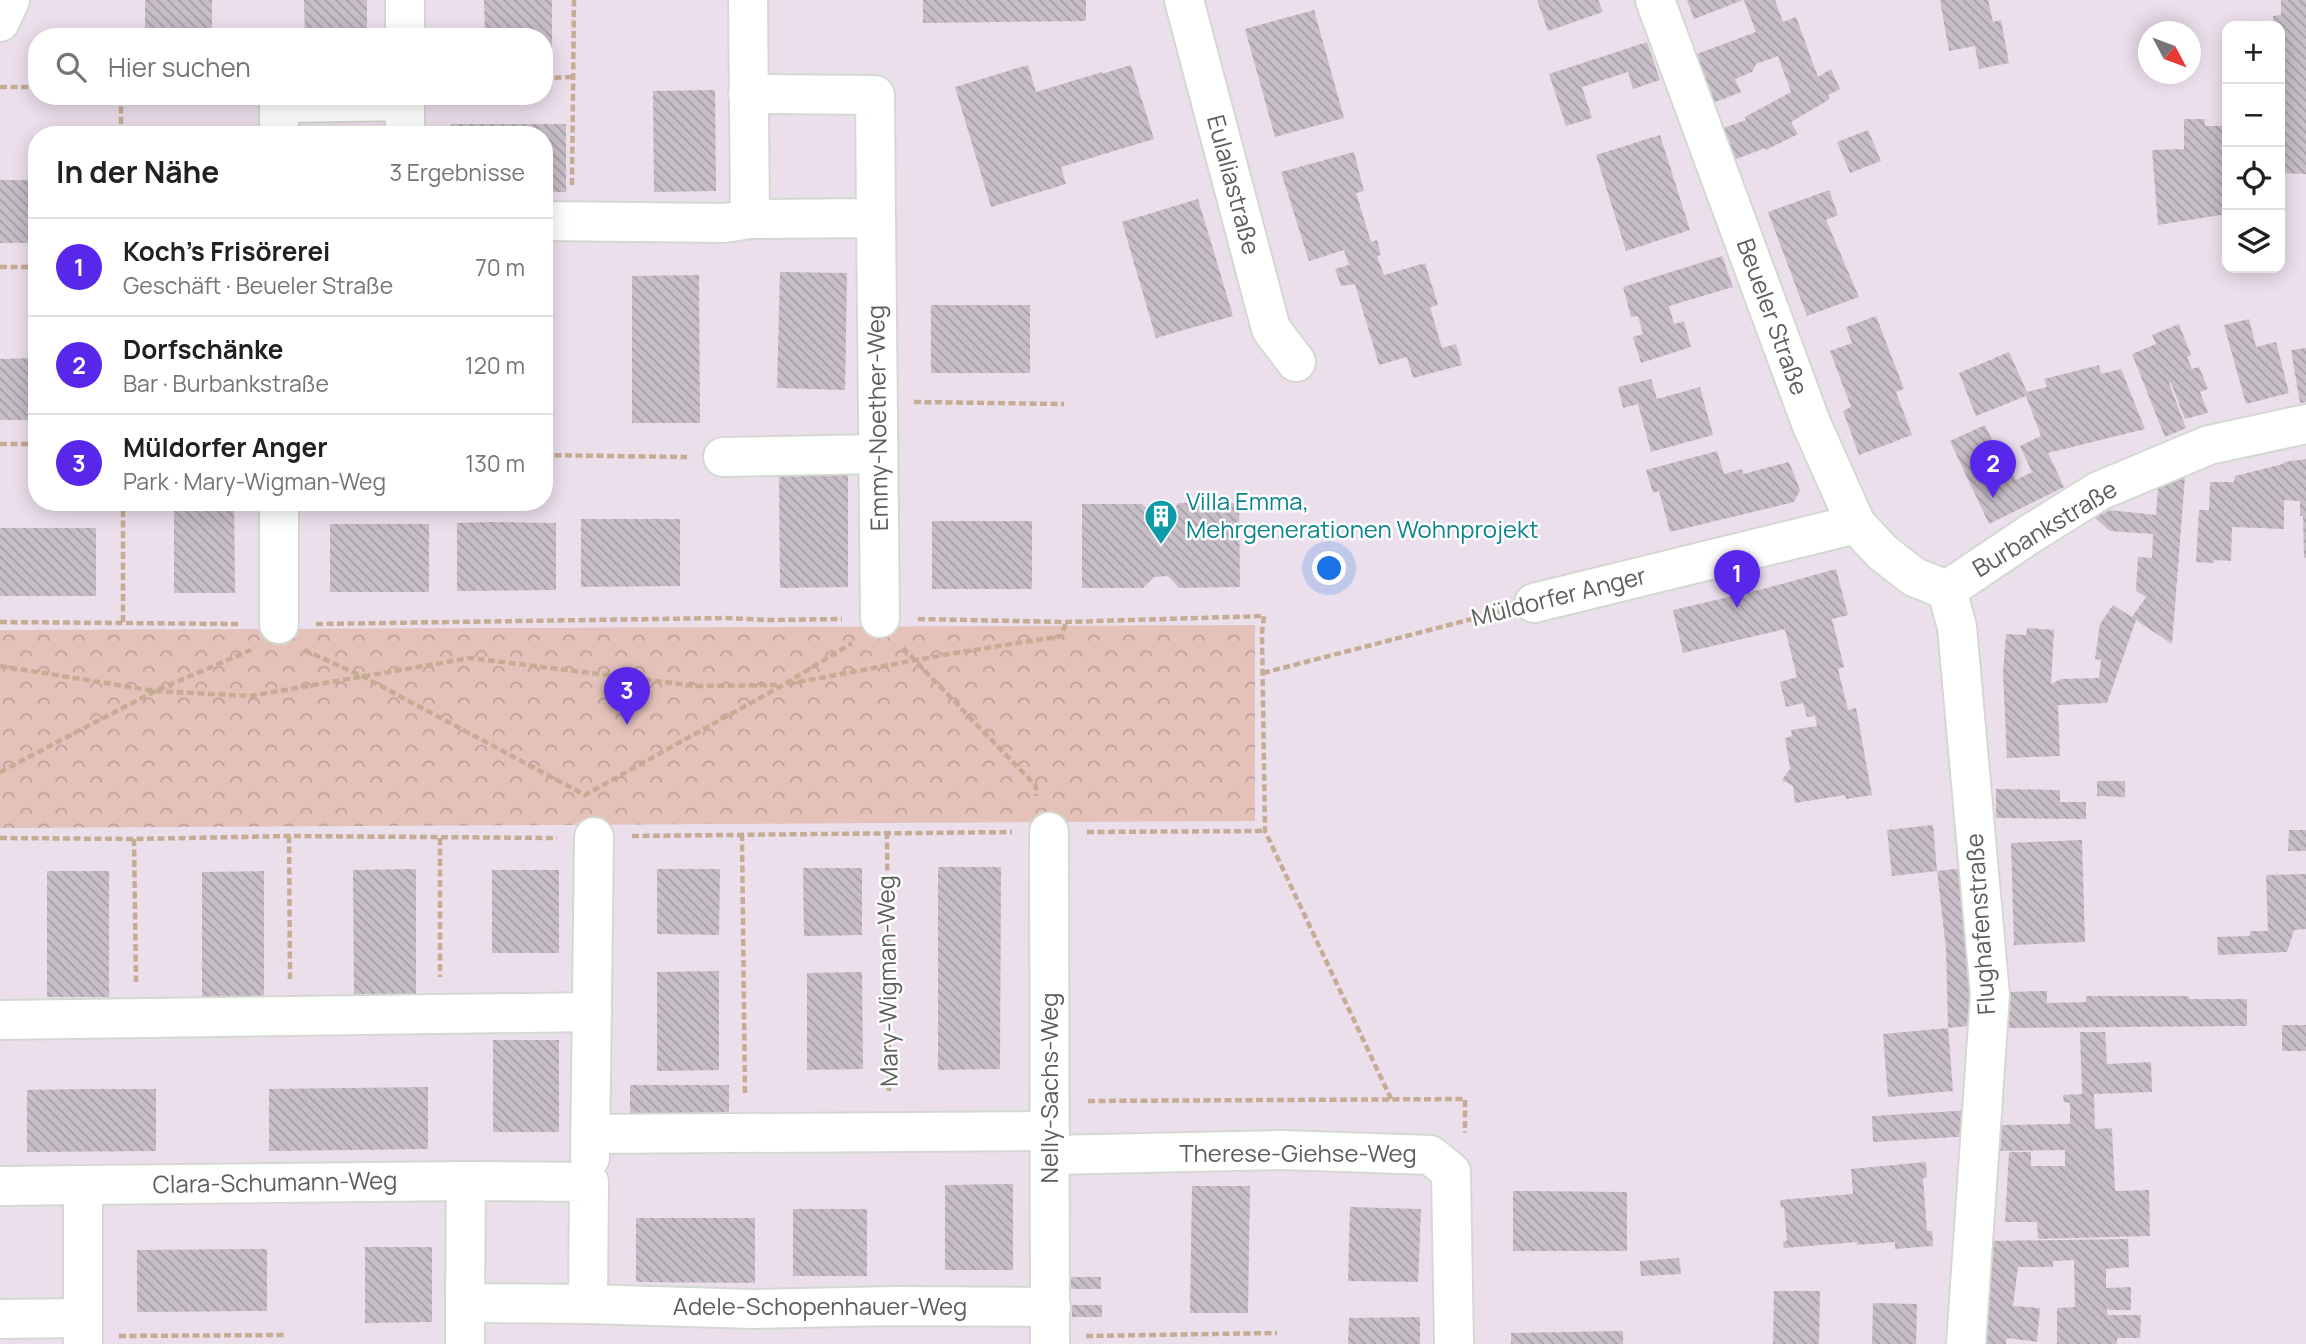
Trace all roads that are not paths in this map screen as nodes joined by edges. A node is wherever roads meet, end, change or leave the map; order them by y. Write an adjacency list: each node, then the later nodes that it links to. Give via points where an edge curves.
1 (10, 0): 6 (street)
2 (405, 0): 7 (street)
3 (748, 0): 8 (street)
4 (1184, 0): 16 (street, Eulaliastraße, via 1271,329)
5 (1655, 0): 21 (street, Beueler Straße, via 1811,423)
6 (0, 22)
7 (405, 28)
8 (748, 94): 13 (street, Emmy-Noether-Weg, via 875,95); 14 (street)
9 (279, 105): 12 (street)
10 (310, 105): 11 (street)
11 (405, 111)
12 (279, 126)
13 (876, 218): 14 (street); 18 (street, Emmy-Noether-Weg)
14 (750, 219): 15 (street, via 725,223)
15 (558, 221)
16 (1296, 362)
17 (2306, 424): 22 (street, Burbankstraße, via 2209,445 2099,491)
18 (878, 454): 19 (street); 24 (street, Emmy-Noether-Weg)
19 (723, 457)
20 (279, 511): 25 (street)
21 (1856, 524): 22 (street, Beueler Straße, via 1914,577); 23 (street, Müldorfer Anger)
22 (1947, 590): 43 (street, Flughafenstraße, via 1957,627 1990,995)
23 (1534, 603)
24 (879, 633)
25 (279, 641)
26 (1042, 815): 31 (street, Nelly-Sachs-Weg)
27 (594, 837): 28 (street)
28 (592, 1012): 29 (street); 30 (street)
29 (0, 1020)
30 (590, 1134): 31 (street, via 890,1130); 33 (street)
31 (1050, 1143): 39 (street, Nelly-Sachs-Weg); 42 (street, Therese-Giehse-Weg, via 1430,1155 1451,1172)
32 (466, 1181): 33 (street); 34 (street, Clara-Schumann-Weg); 36 (street)
33 (589, 1182): 37 (street)
34 (83, 1185): 35 (street, Clara-Schumann-Weg); 40 (street)
35 (0, 1186)
36 (466, 1303): 37 (street, Adele-Schopenhauer-Weg); 41 (street)
37 (588, 1304): 39 (street, Adele-Schopenhauer-Weg, via 754,1309 895,1306)
38 (0, 1319): 40 (street)
39 (1051, 1329)
40 (83, 1333)
41 (465, 1344)
42 (1454, 1344)
43 (1966, 1344)

